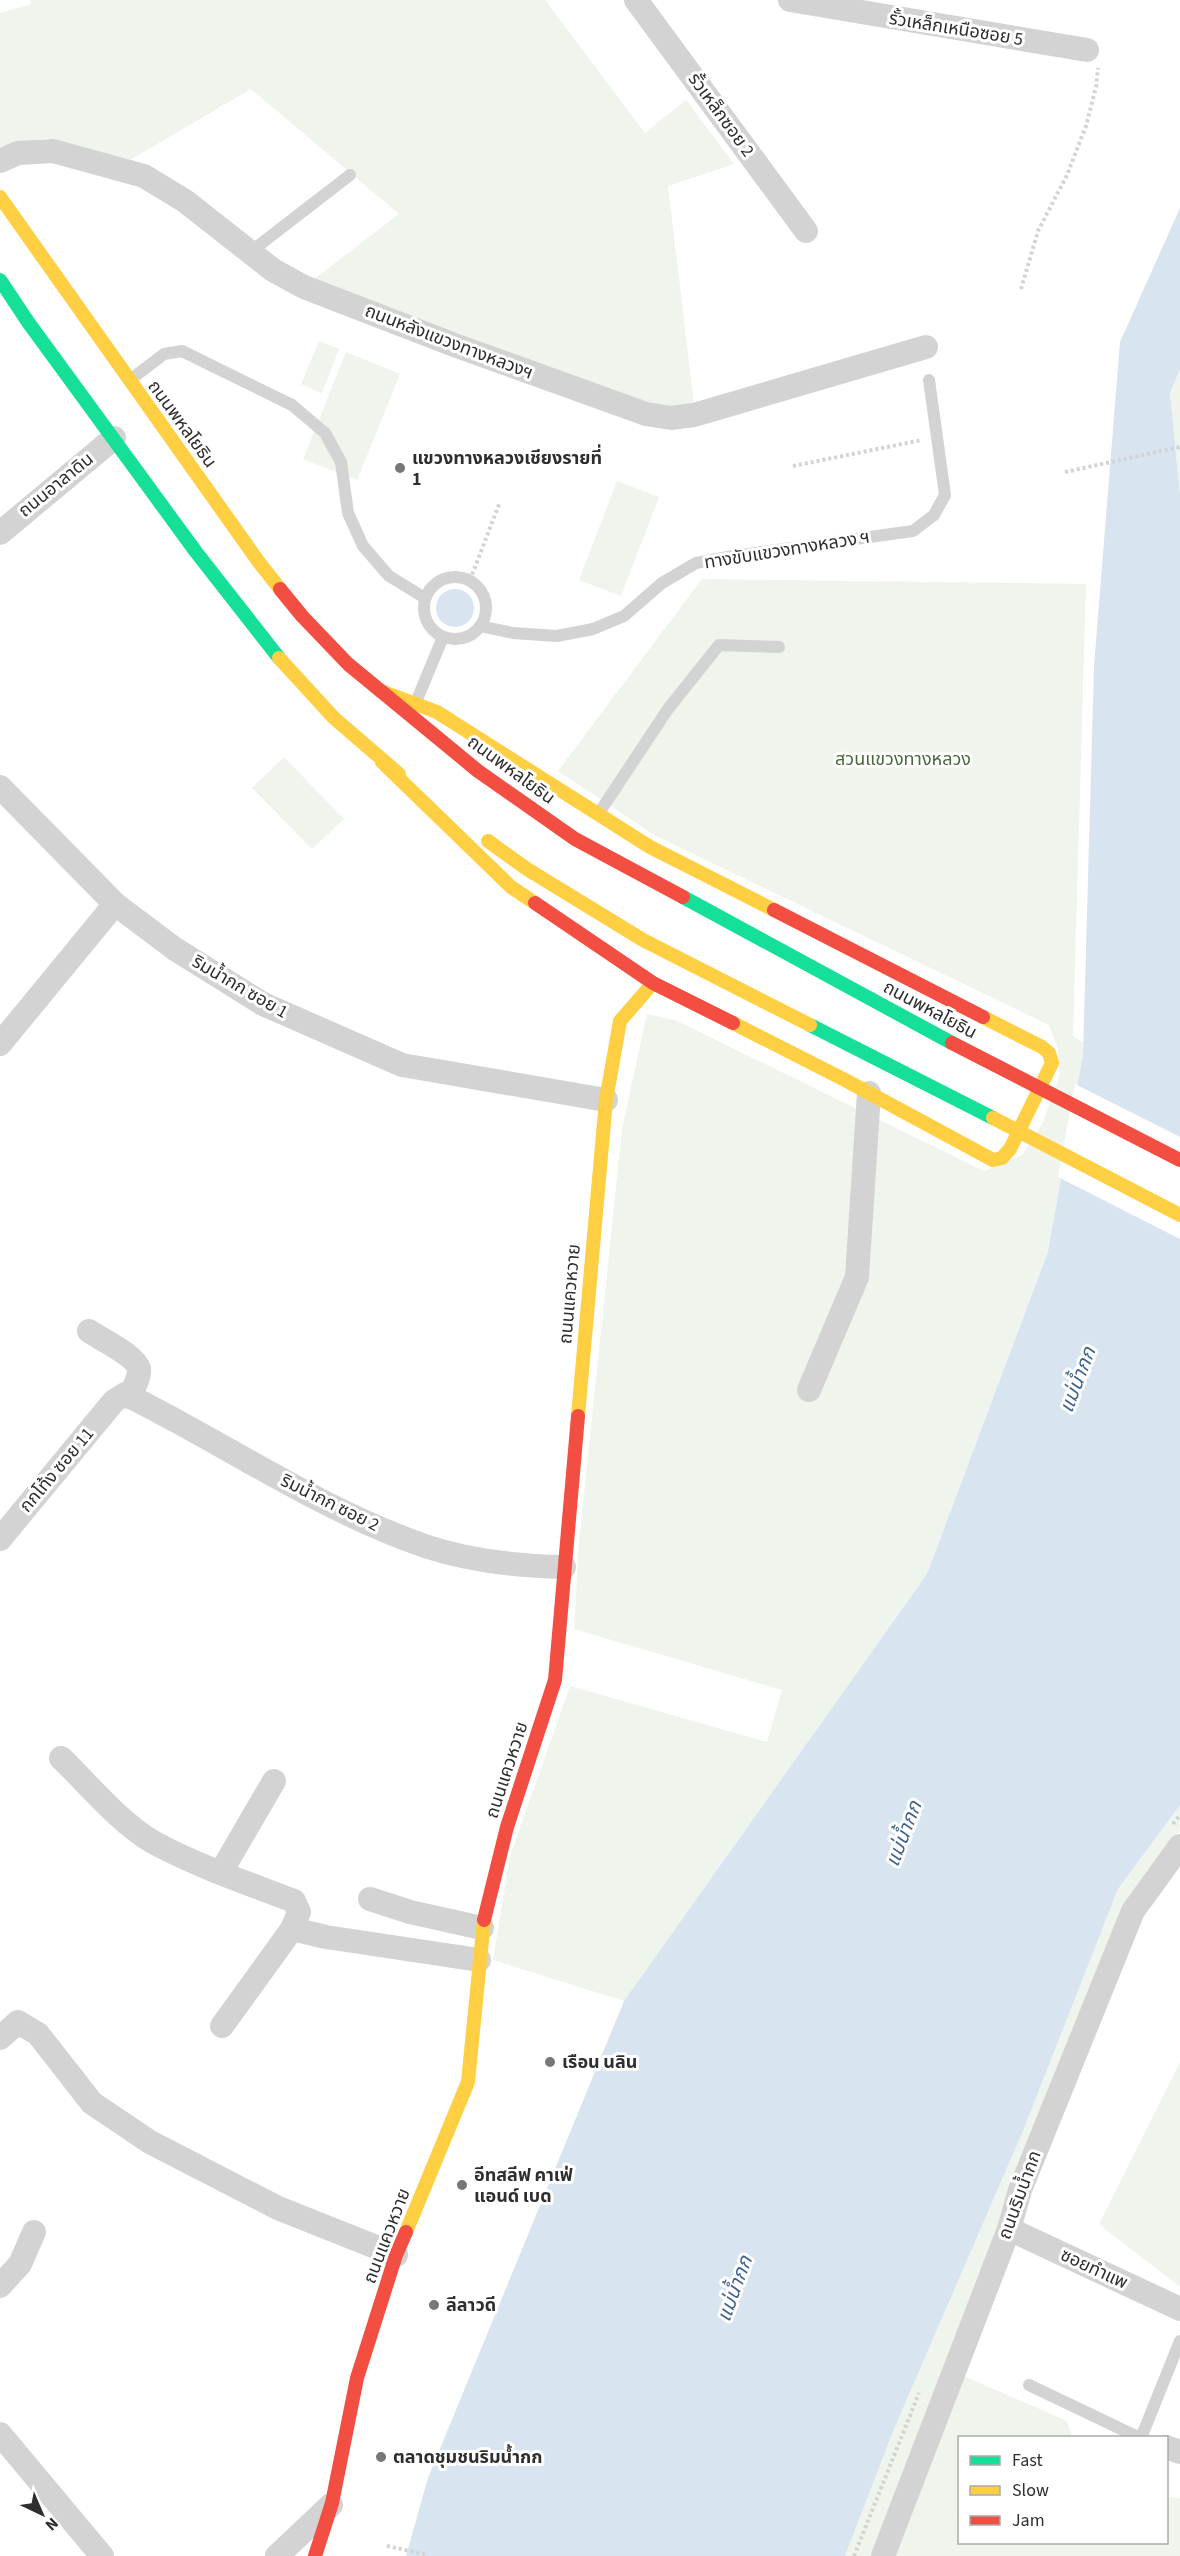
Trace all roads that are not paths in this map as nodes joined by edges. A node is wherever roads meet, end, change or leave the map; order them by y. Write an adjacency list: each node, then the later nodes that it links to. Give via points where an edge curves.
1 (636, 0): 7 (street, รั้วเหล็กซอย 2)
2 (790, 0): 3 (street, รั้วเหล็กเหนือซอย 5)
3 (1087, 50)
4 (0, 161): 8 (street, ถนนหลังแขวงทางหลวงฯ, via 18,153 53,151 144,176 185,201)
5 (350, 175): 8 (lane)
6 (0, 197): 12 (main road, ถนนพหลโยธิน)
7 (806, 231)
8 (249, 253): 10 (street, ถนนหลังแขวงทางหลวงฯ, via 304,287 646,414 671,418 694,415)
9 (0, 280): 13 (main road)
10 (926, 347)
11 (929, 380): 16 (lane, ทางขับแขวงทางหลวง ฯ, via 945,495 934,515 913,531 696,563 662,583 624,616 593,629 556,636)
12 (129, 381): 15 (lane, via 164,354 182,351 292,405 325,433 341,462 348,513 363,546 389,576); 19 (main road, ถนนพหลโยธิน, via 295,607 348,664)
13 (114, 438): 14 (street, ถนนอาลาดิน); 21 (main road, via 225,592 284,664 337,724)
14 (0, 533)
15 (425, 598): 16 (lane, via 439,581 455,576 470,580 485,599 485,617); 17 (lane, via 424,616)
16 (480, 626): 17 (lane, via 466,637)
17 (442, 637): 20 (lane)
18 (779, 647): 23 (lane, via 719,645 668,710)
19 (381, 691): 20 (main road); 29 (main road, ถนนพหลโยธิน, bridge, via 478,771 575,839 952,1043)
20 (416, 704): 23 (main road, via 437,712)
21 (382, 762): 25 (main road, via 511,887); 30 (main road, bridge, via 526,869 643,940)
22 (0, 787): 24 (street, ริมน้ำกก ซอย 1)
23 (598, 814): 27 (main road, via 650,847 1042,1047 1050,1053 1052,1063 1010,1149 1002,1158 993,1160)
24 (114, 904): 26 (street); 28 (street, ริมน้ำกก ซอย 1, via 175,949 263,1004 402,1065)
25 (653, 983): 27 (main road); 28 (main road, ถนนแควหวาย, via 620,1021)
26 (0, 1044)
27 (869, 1093): 32 (street, via 857,1277)
28 (606, 1100): 35 (main road, ถนนแควหวาย)
29 (1180, 1160)
30 (1180, 1215)
31 (89, 1331): 33 (street, via 133,1360 138,1368 139,1373)
32 (809, 1390)
33 (122, 1399): 34 (street, กกโท้ง ซอย 11); 35 (street, ริมน้ำกก ซอย 2, via 326,1504 426,1546 513,1565)
34 (0, 1539)
35 (564, 1567): 41 (main road, ถนนแควหวาย, via 555,1680 507,1827)
36 (61, 1758): 39 (street, via 120,1816 152,1841)
37 (274, 1781): 39 (street)
38 (1180, 1846): 46 (street, ถนนริมน้ำกก, via 1133,1911 1020,2190)
39 (221, 1872): 42 (street, via 294,1901 299,1912)
40 (369, 1899): 41 (street)
41 (482, 1928): 43 (main road, ถนนแควหวาย)
42 (292, 1929): 43 (street); 44 (street)
43 (479, 1960): 48 (main road, ถนนแควหวาย, via 468,2082)
44 (222, 2026)
45 (0, 2038): 48 (street, via 18,2022 38,2034 92,2103 150,2142 278,2208)
46 (1009, 2229): 50 (street, ซอยทำแพ); 60 (street, ถนนริมน้ำกก)
47 (34, 2232): 49 (street, via 20,2264)
48 (396, 2255): 56 (main road, ถนนแควหวาย, via 357,2378)
49 (0, 2286)
50 (1180, 2309)
51 (1180, 2341): 55 (lane)
52 (1029, 2385): 54 (lane)
53 (0, 2434): 57 (street)
54 (1136, 2436)
55 (1141, 2436)
56 (332, 2503): 58 (street); 59 (main road, ถนนแควหวาย)
57 (102, 2556)
58 (277, 2556)
59 (315, 2556)
60 (883, 2556)

